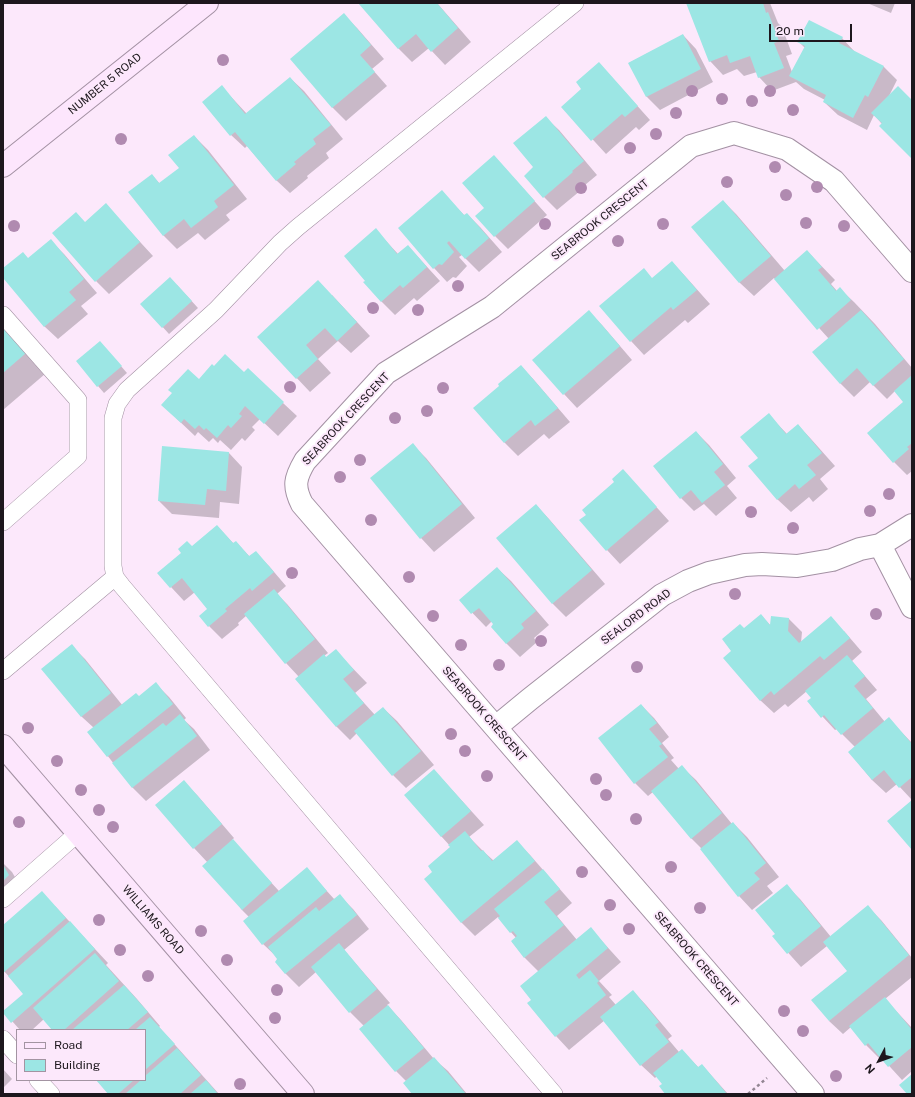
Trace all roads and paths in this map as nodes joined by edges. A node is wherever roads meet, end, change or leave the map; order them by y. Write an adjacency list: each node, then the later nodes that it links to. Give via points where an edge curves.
1 (207, 3): 3 (street, NUMBER 5 ROAD)
2 (575, 3): 9 (lane, via 298,227 216,310 127,390 117,404 113,418)
3 (3, 166)
4 (912, 271): 12 (street, SEABROOK CRESCENT, via 834,181 787,149 734,133 691,146 492,307 386,373 311,455 297,474 297,494 302,504)
5 (3, 315): 6 (lane, via 78,400 78,456)
6 (3, 522)
7 (912, 525): 8 (street, SEALORD ROAD)
8 (880, 545): 10 (street); 12 (street, SEALORD ROAD, via 832,560 798,566 745,565 709,573 688,581 656,600)
9 (115, 577): 11 (lane); 21 (lane)
10 (912, 607)
11 (3, 671)
12 (496, 727): 22 (street, SEABROOK CRESCENT)
13 (3, 746): 14 (street, WILLIAMS ROAD)
14 (78, 833): 15 (lane); 20 (street, WILLIAMS ROAD)
15 (3, 899)
16 (3, 1039): 17 (lane)
17 (16, 1054)
18 (39, 1081): 19 (lane)
19 (51, 1094)
20 (303, 1094)
21 (554, 1094)
22 (813, 1094)

